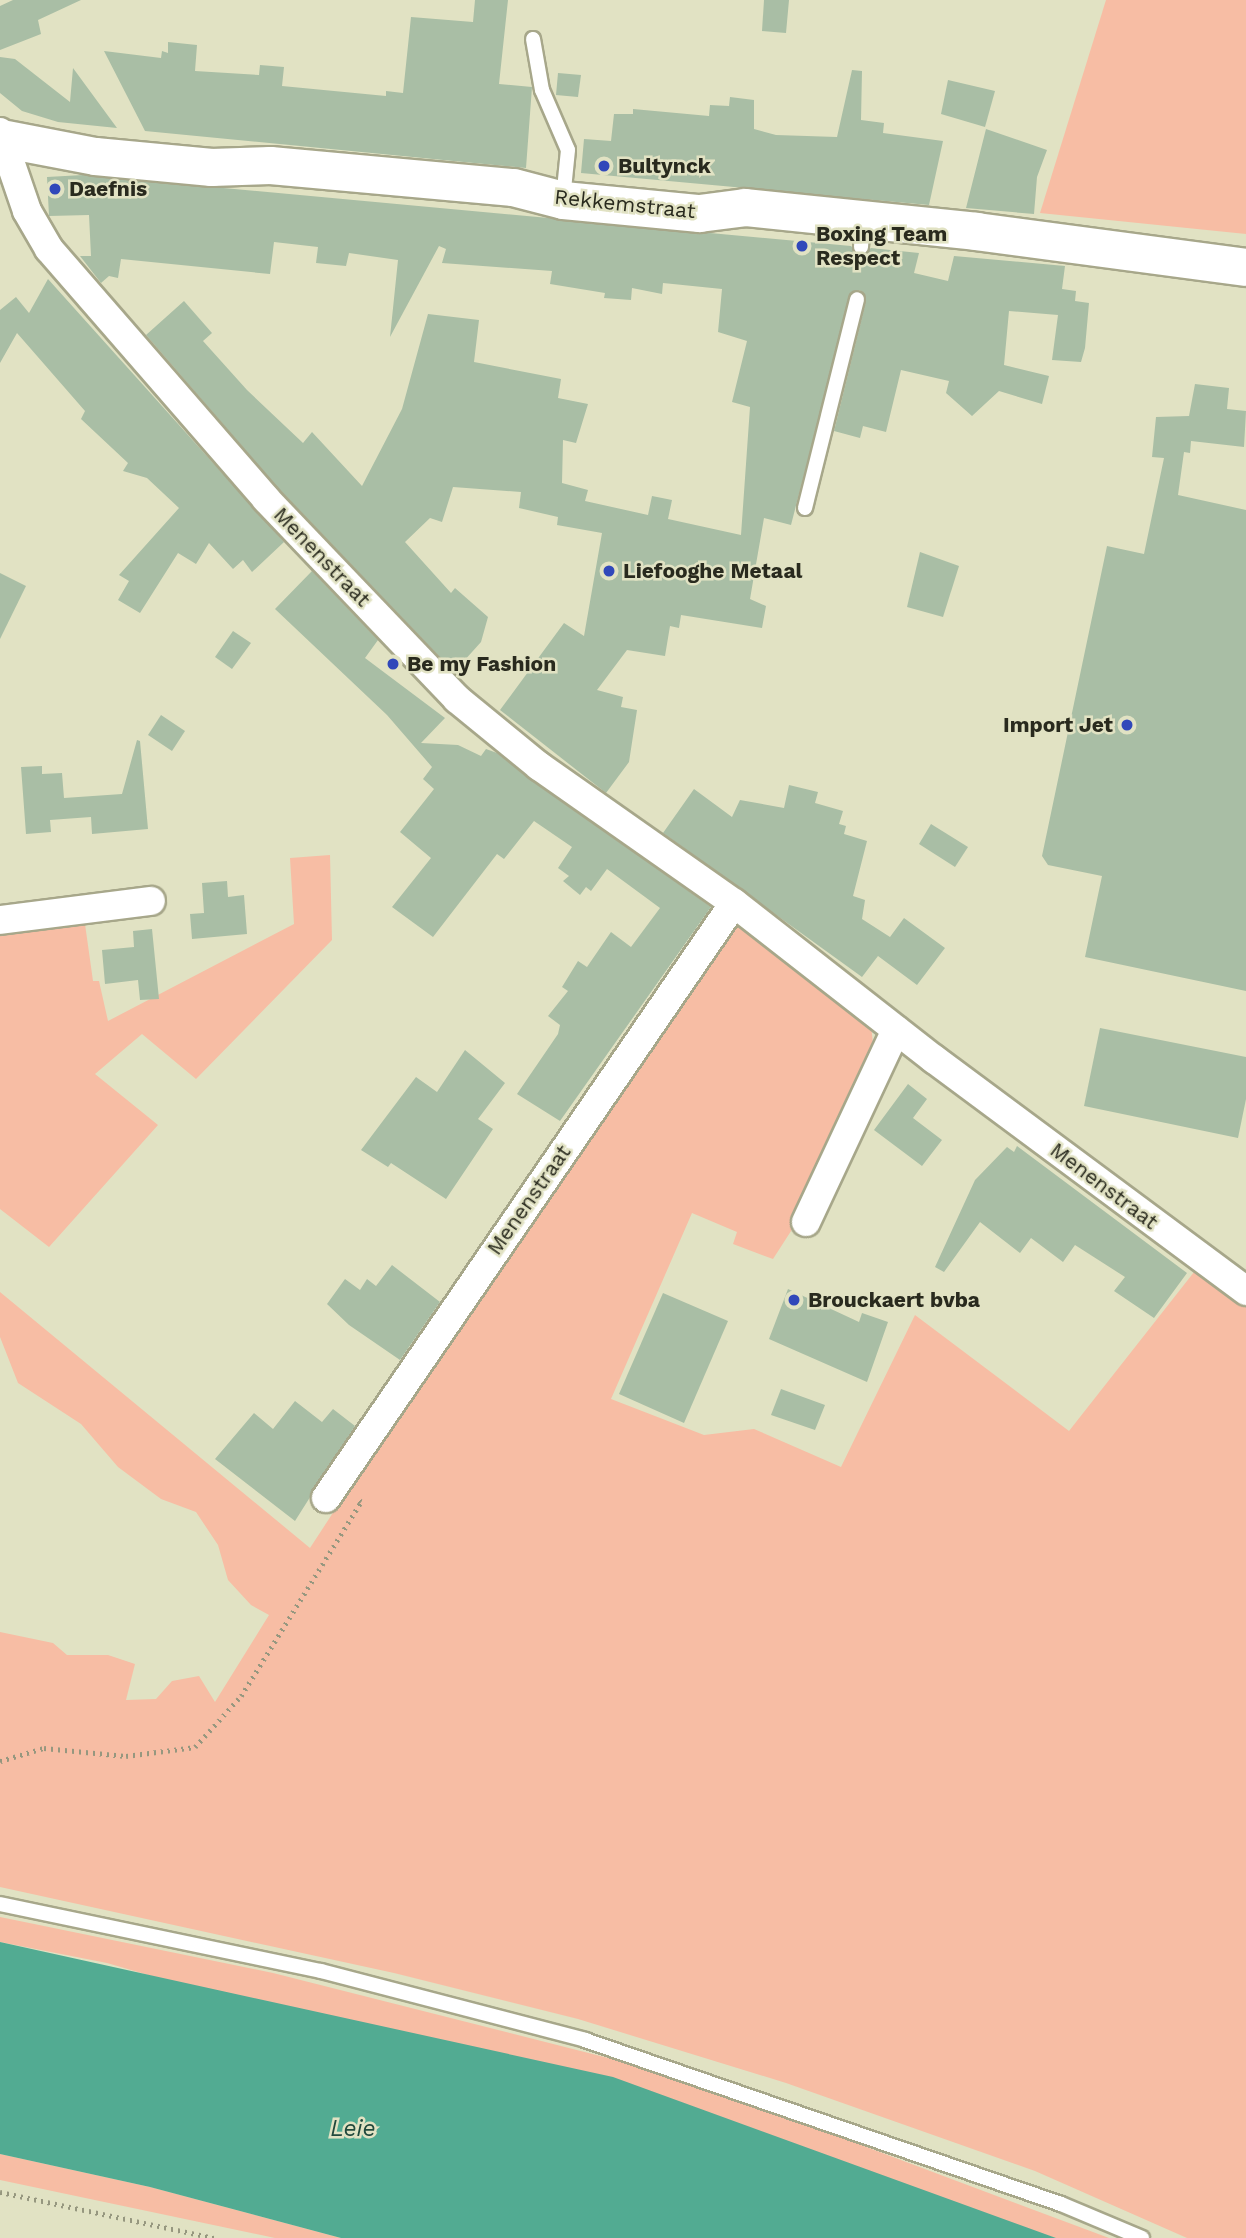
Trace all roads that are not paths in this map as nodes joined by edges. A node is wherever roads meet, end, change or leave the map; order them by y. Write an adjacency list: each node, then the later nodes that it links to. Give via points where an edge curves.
1 (533, 39): 3 (lane, via 542,90 568,150)
2 (4, 152): 3 (street, Rekkemstraat, via 211,166 270,165 513,187); 8 (street, Menenstraat, via 49,248 265,499 457,699 539,766)
3 (563, 200): 4 (street, Rekkemstraat, via 699,213 745,207 862,233)
4 (1246, 267)
5 (857, 299): 6 (lane)
6 (805, 508)
7 (151, 901): 9 (street)
8 (734, 903): 10 (street, Menenstraat); 13 (street, Menenstraat)
9 (0, 920)
10 (896, 1030): 11 (street); 12 (street, Menenstraat)
11 (806, 1222)
12 (1246, 1291)
13 (332, 1491)
14 (0, 1904): 15 (lane, via 321,1971 585,2040 1049,2199)
15 (1142, 2238)

